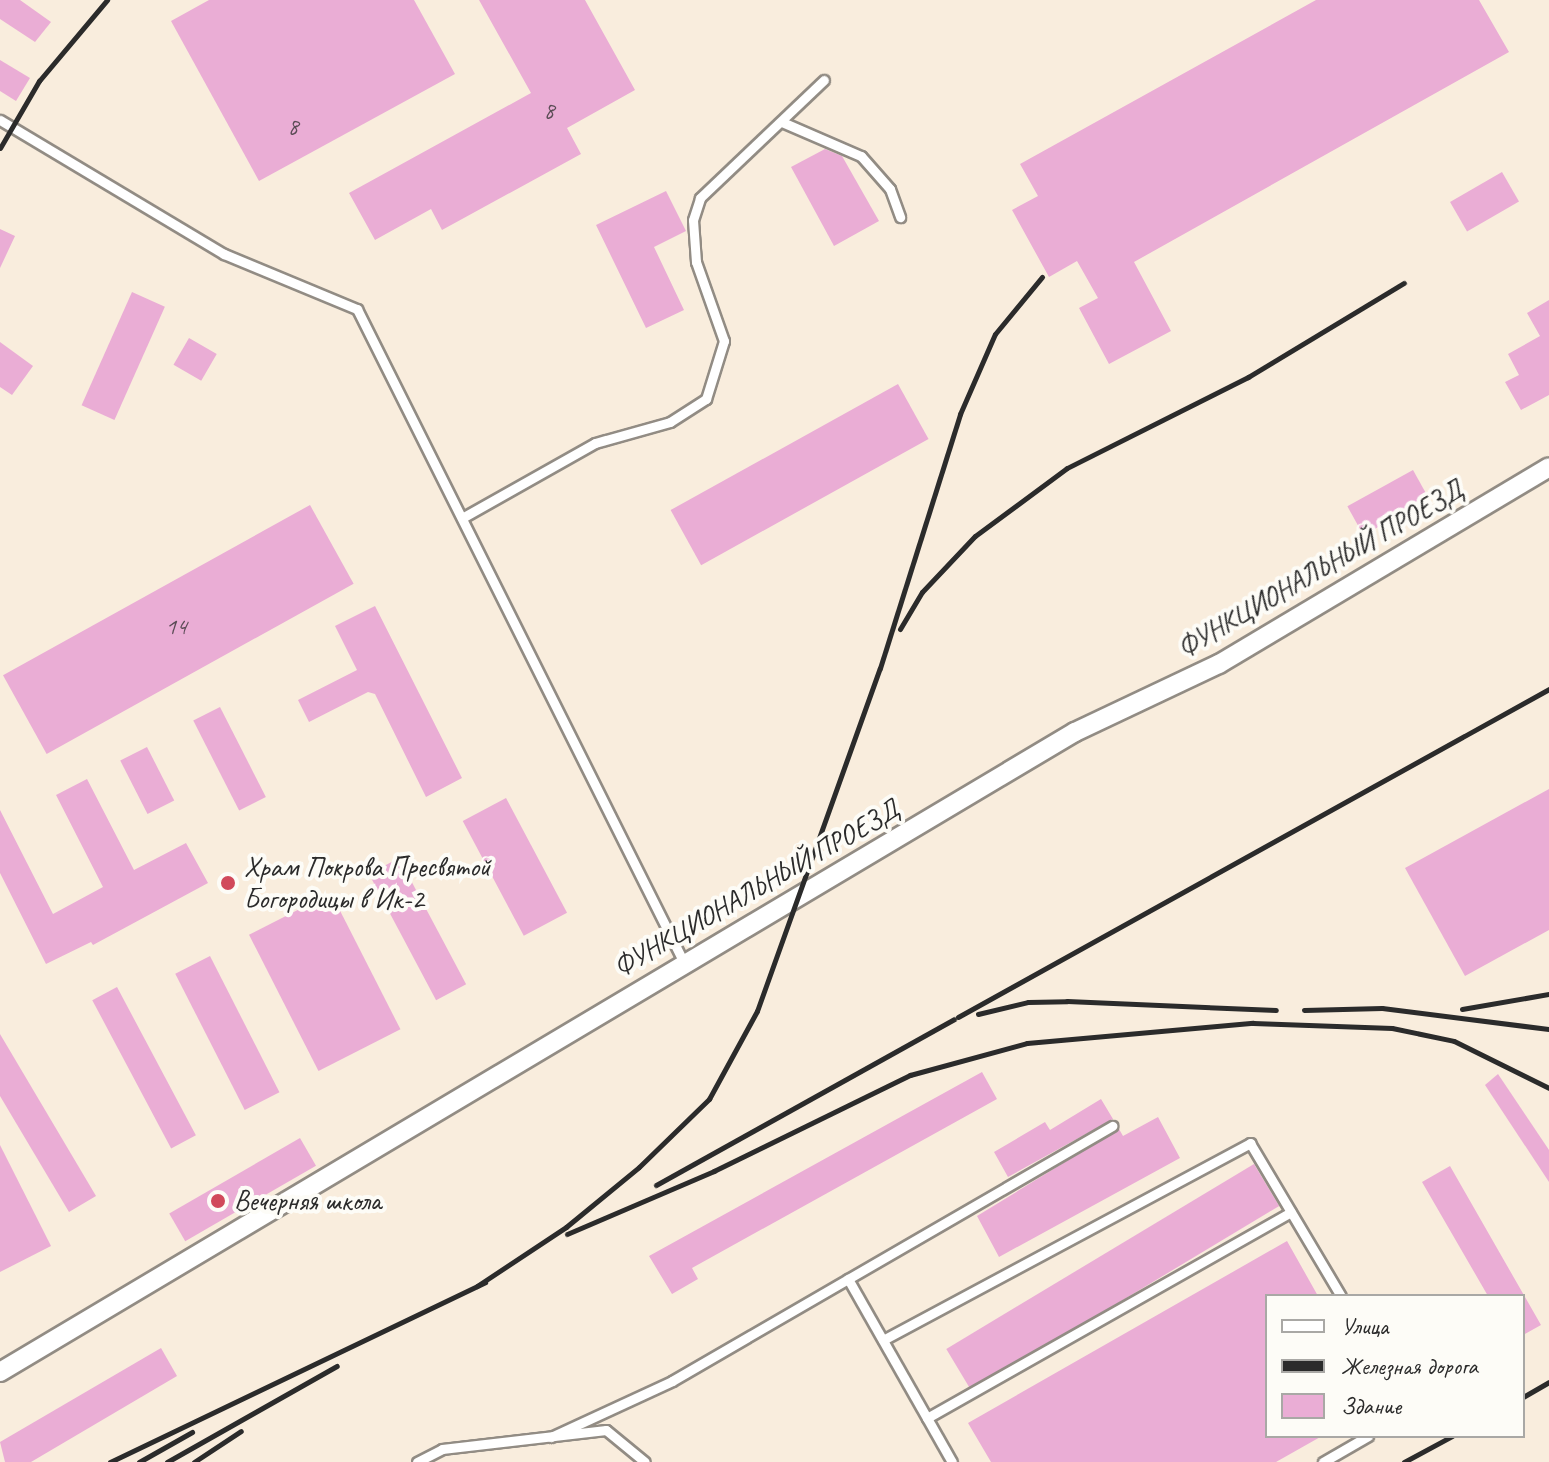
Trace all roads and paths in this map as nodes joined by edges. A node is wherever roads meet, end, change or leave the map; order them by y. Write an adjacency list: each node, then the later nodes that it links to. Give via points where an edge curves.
1 (824, 80): 3 (lane)
2 (0, 120): 6 (lane, via 224,254 357,309)
3 (782, 122): 4 (lane, via 861,156 890,189); 6 (lane, via 700,198 693,220 696,262 724,341 706,399 661,425 595,443)
4 (900, 217)
5 (1549, 467): 7 (street, ФУНКЦИОНАЛЬНЫЙ ПРОЕЗД, via 1219,664 1075,732)
6 (462, 518): 7 (lane)
7 (684, 963): 13 (street, ФУНКЦИОНАЛЬНЫЙ ПРОЕЗД)
8 (1112, 1126): 10 (lane)
9 (1291, 1212): 11 (lane); 12 (lane, via 1250,1143); 14 (lane)
10 (848, 1279): 12 (lane); 15 (lane, via 672,1381)
11 (1340, 1294)
12 (883, 1340): 14 (lane)
13 (0, 1372)
14 (927, 1418): 19 (lane)
15 (551, 1437): 17 (lane, via 442,1449); 18 (lane, via 606,1430)
16 (1365, 1438): 20 (lane)
17 (417, 1462)
18 (645, 1462)
19 (952, 1462)
20 (1323, 1462)

